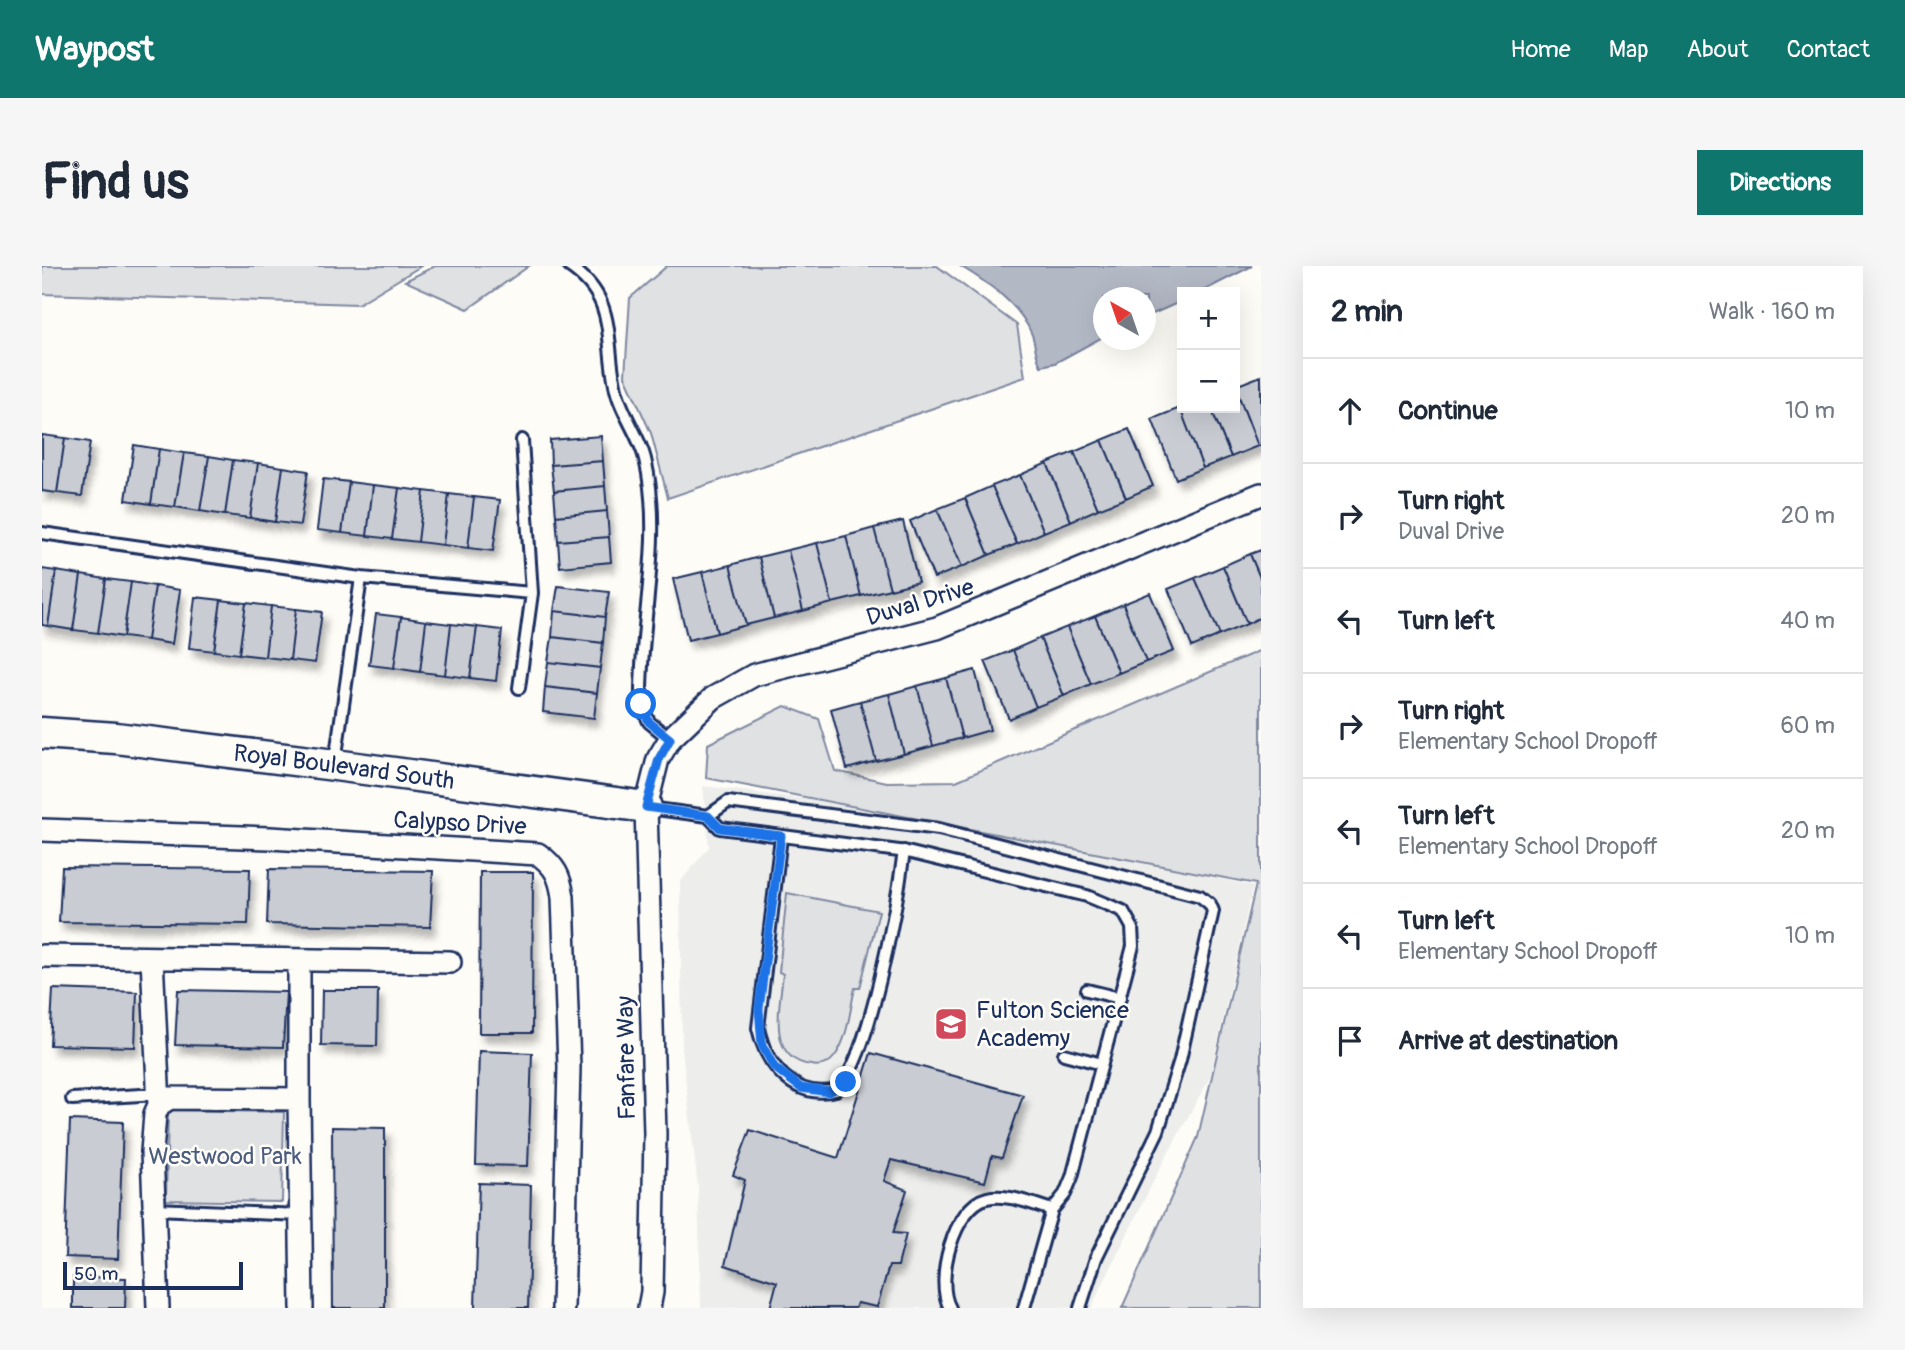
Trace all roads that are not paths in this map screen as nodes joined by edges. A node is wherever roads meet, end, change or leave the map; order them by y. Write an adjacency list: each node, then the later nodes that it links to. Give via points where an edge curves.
1 (569, 266): 9 (lane, via 590,285 608,318 615,384 625,419 645,457 651,506 641,704 649,722)
2 (522, 440): 6 (lane)
3 (1261, 494): 9 (street, Duval Drive, via 937,628 754,674 713,698)
4 (42, 533): 5 (lane)
5 (362, 578): 6 (lane); 10 (lane)
6 (532, 593): 7 (lane)
7 (519, 688)
8 (42, 733): 10 (street, Royal Boulevard South)
9 (670, 739): 11 (street, Duval Drive, via 659,759)
10 (335, 765): 11 (street, Royal Boulevard South)
11 (646, 807): 12 (lane); 33 (street, Fanfare Way, via 654,1134)
12 (708, 816): 14 (lane, via 720,828); 36 (lane, via 728,803 939,829 1200,896 1210,904 1213,911 1205,959 1158,1130 1096,1258)
13 (42, 830): 32 (street, Calypso Drive, via 538,854 552,864 563,897 569,1067)
14 (781, 836): 15 (lane); 15 (lane, via 758,1028 774,1067 794,1084 815,1091 836,1090 851,1074 897,908)
15 (904, 851): 21 (lane, via 1037,882 1123,911 1132,926 1133,946)
16 (42, 956): 17 (street)
17 (152, 958): 18 (street); 26 (street)
18 (299, 960): 19 (street); 25 (street)
19 (450, 962)
20 (1087, 990): 21 (lane)
21 (1120, 998): 23 (lane)
22 (1064, 1054): 23 (lane)
23 (1102, 1064): 28 (lane, via 1072,1177)
24 (72, 1099): 26 (lane)
25 (299, 1099): 26 (street); 29 (street)
26 (158, 1100): 27 (street, via 152,1152)
27 (155, 1209): 29 (lane); 30 (street)
28 (1052, 1210): 34 (lane, via 994,1197 968,1209 954,1235 944,1276 943,1293); 35 (lane)
29 (301, 1215): 31 (street)
30 (158, 1308)
31 (302, 1308)
32 (563, 1308)
33 (649, 1308)
34 (950, 1308)
35 (1024, 1308)
36 (1080, 1308)

